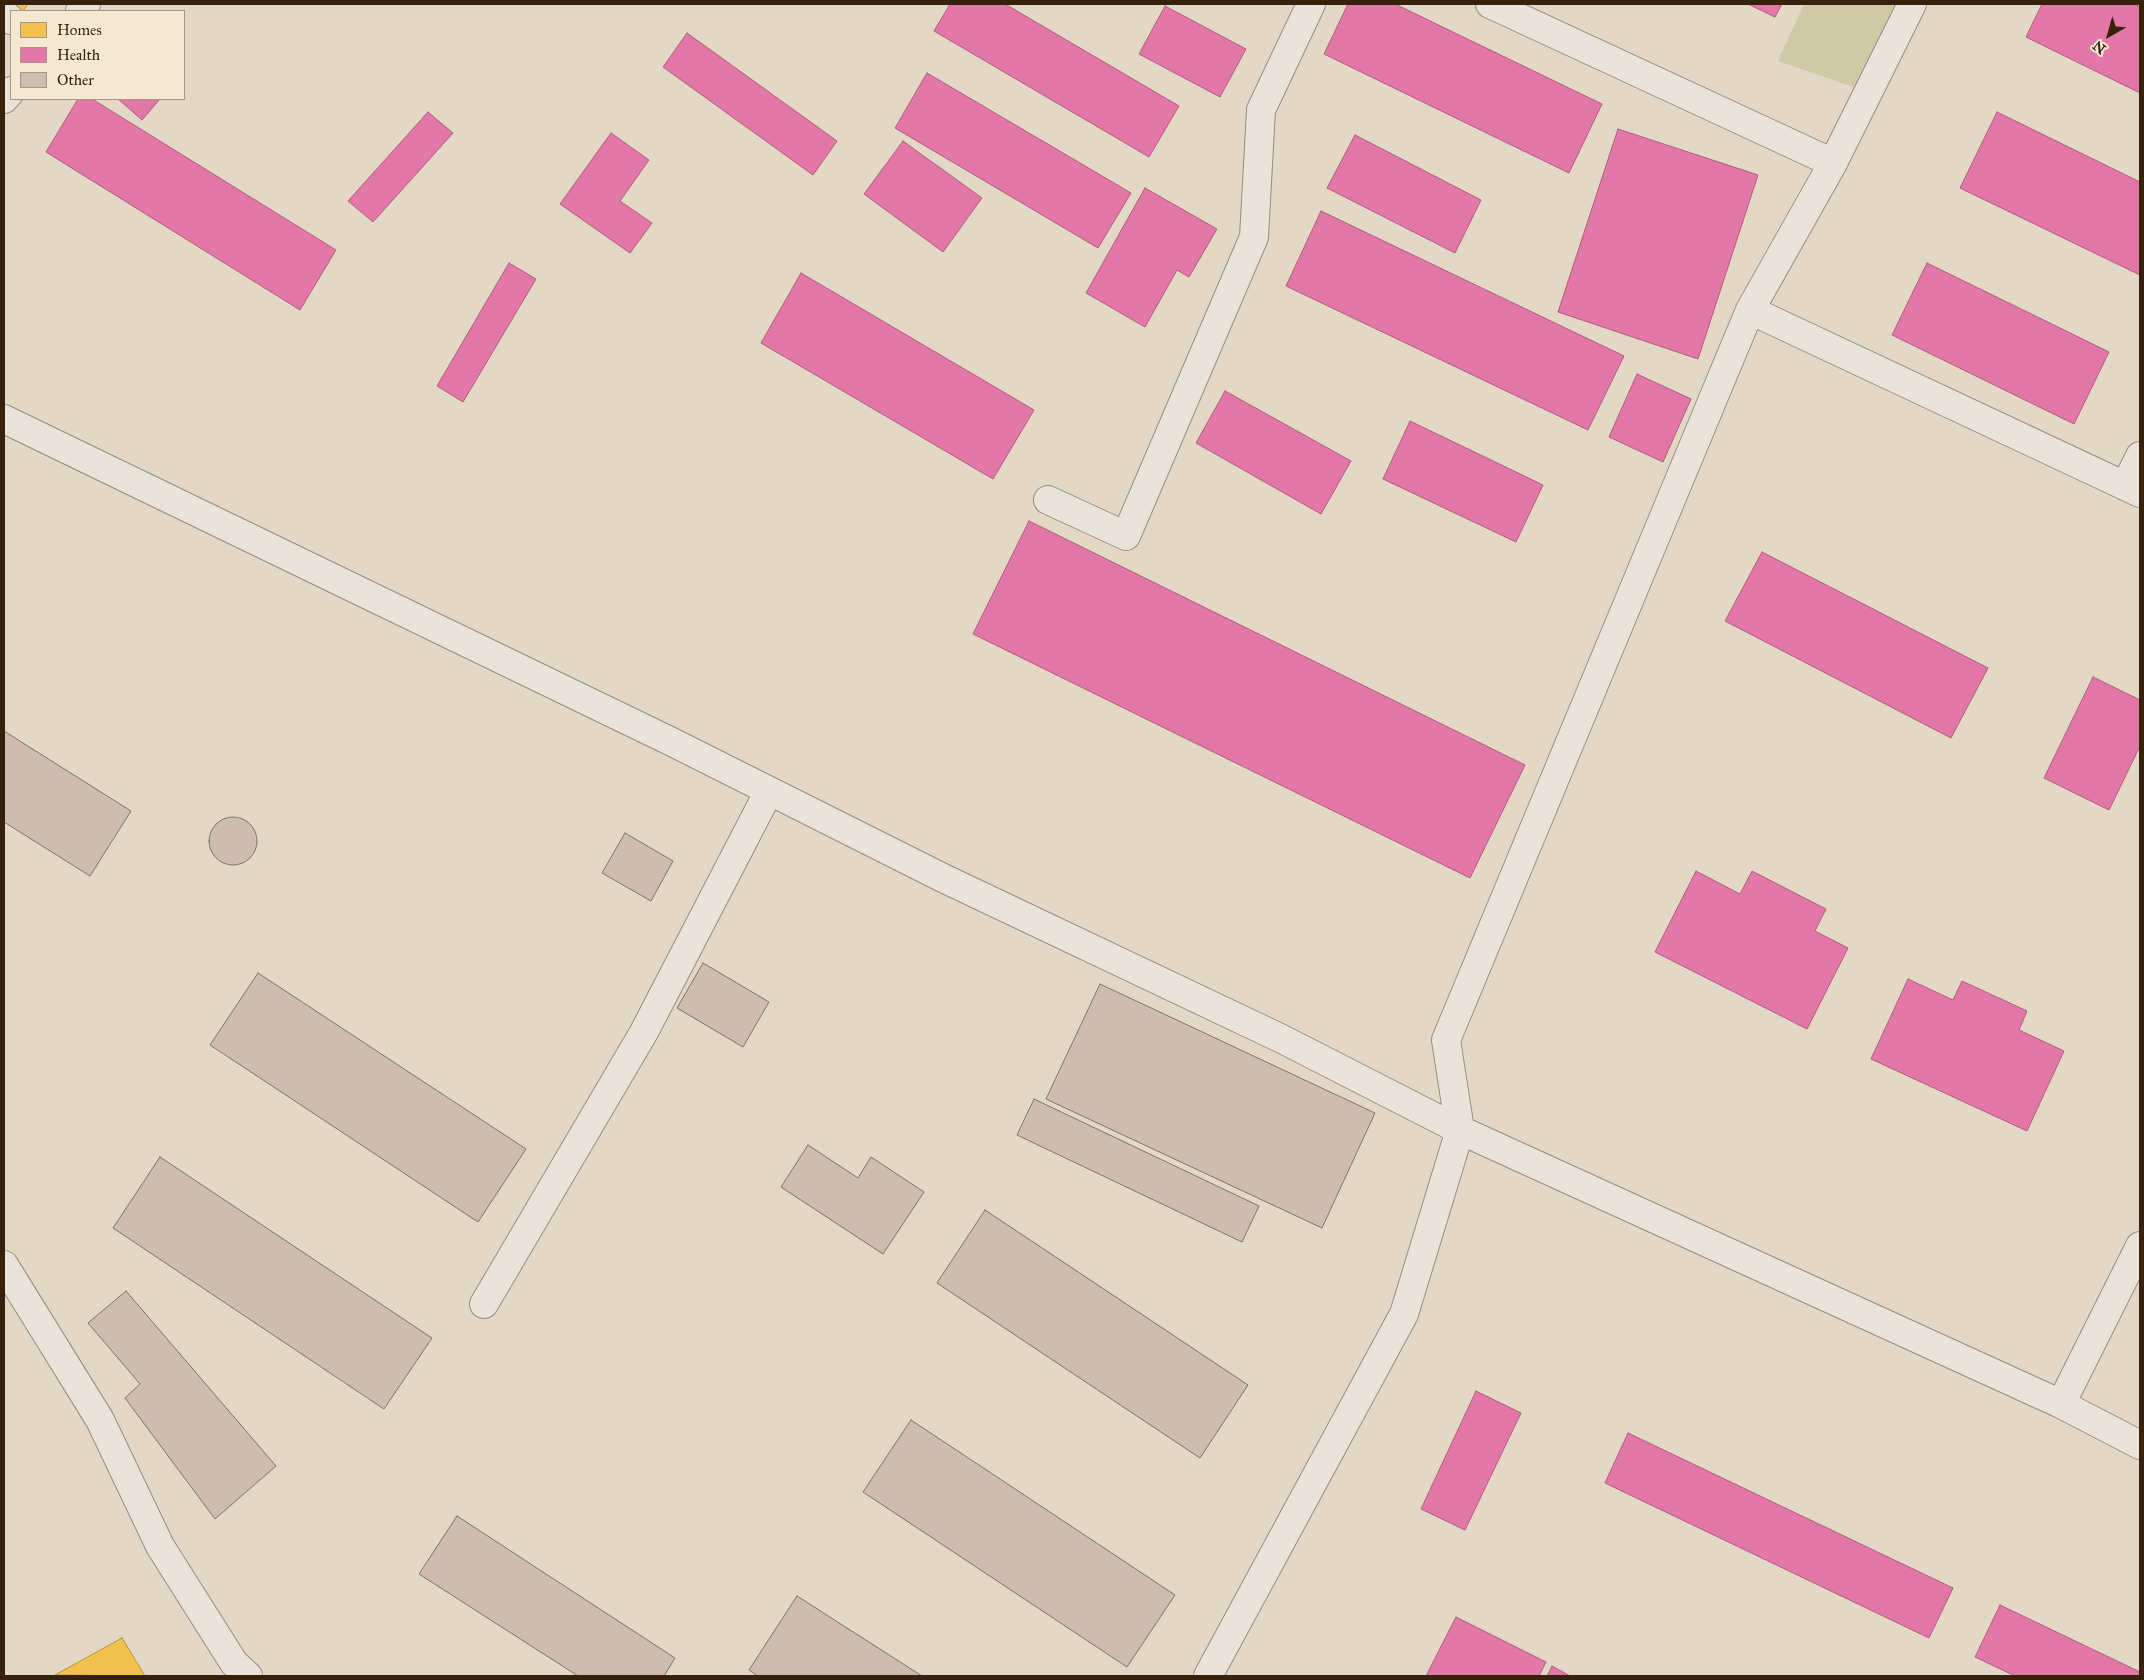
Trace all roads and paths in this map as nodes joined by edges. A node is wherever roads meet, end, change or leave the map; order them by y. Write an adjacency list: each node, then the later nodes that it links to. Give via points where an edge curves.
1 (1311, 4): 9 (street, via 1261,110 1254,237 1126,536)
2 (1490, 4): 4 (street)
3 (1912, 4): 4 (street)
4 (1833, 163): 5 (street)
5 (1750, 310): 8 (street); 11 (street, via 1446,1040)
6 (4, 419): 10 (street)
7 (2140, 456): 8 (street)
8 (2133, 489)
9 (1048, 500)
10 (769, 791): 11 (street, via 943,878 1280,1038); 14 (street, via 644,1032)
11 (1460, 1130): 15 (street); 18 (street, via 1404,1314)
12 (2140, 1246): 15 (street)
13 (4, 1265): 17 (street, via 100,1420 160,1546 234,1663)
14 (484, 1304)
15 (2061, 1404): 16 (street)
16 (2140, 1445)
17 (248, 1676)
18 (1208, 1676)

